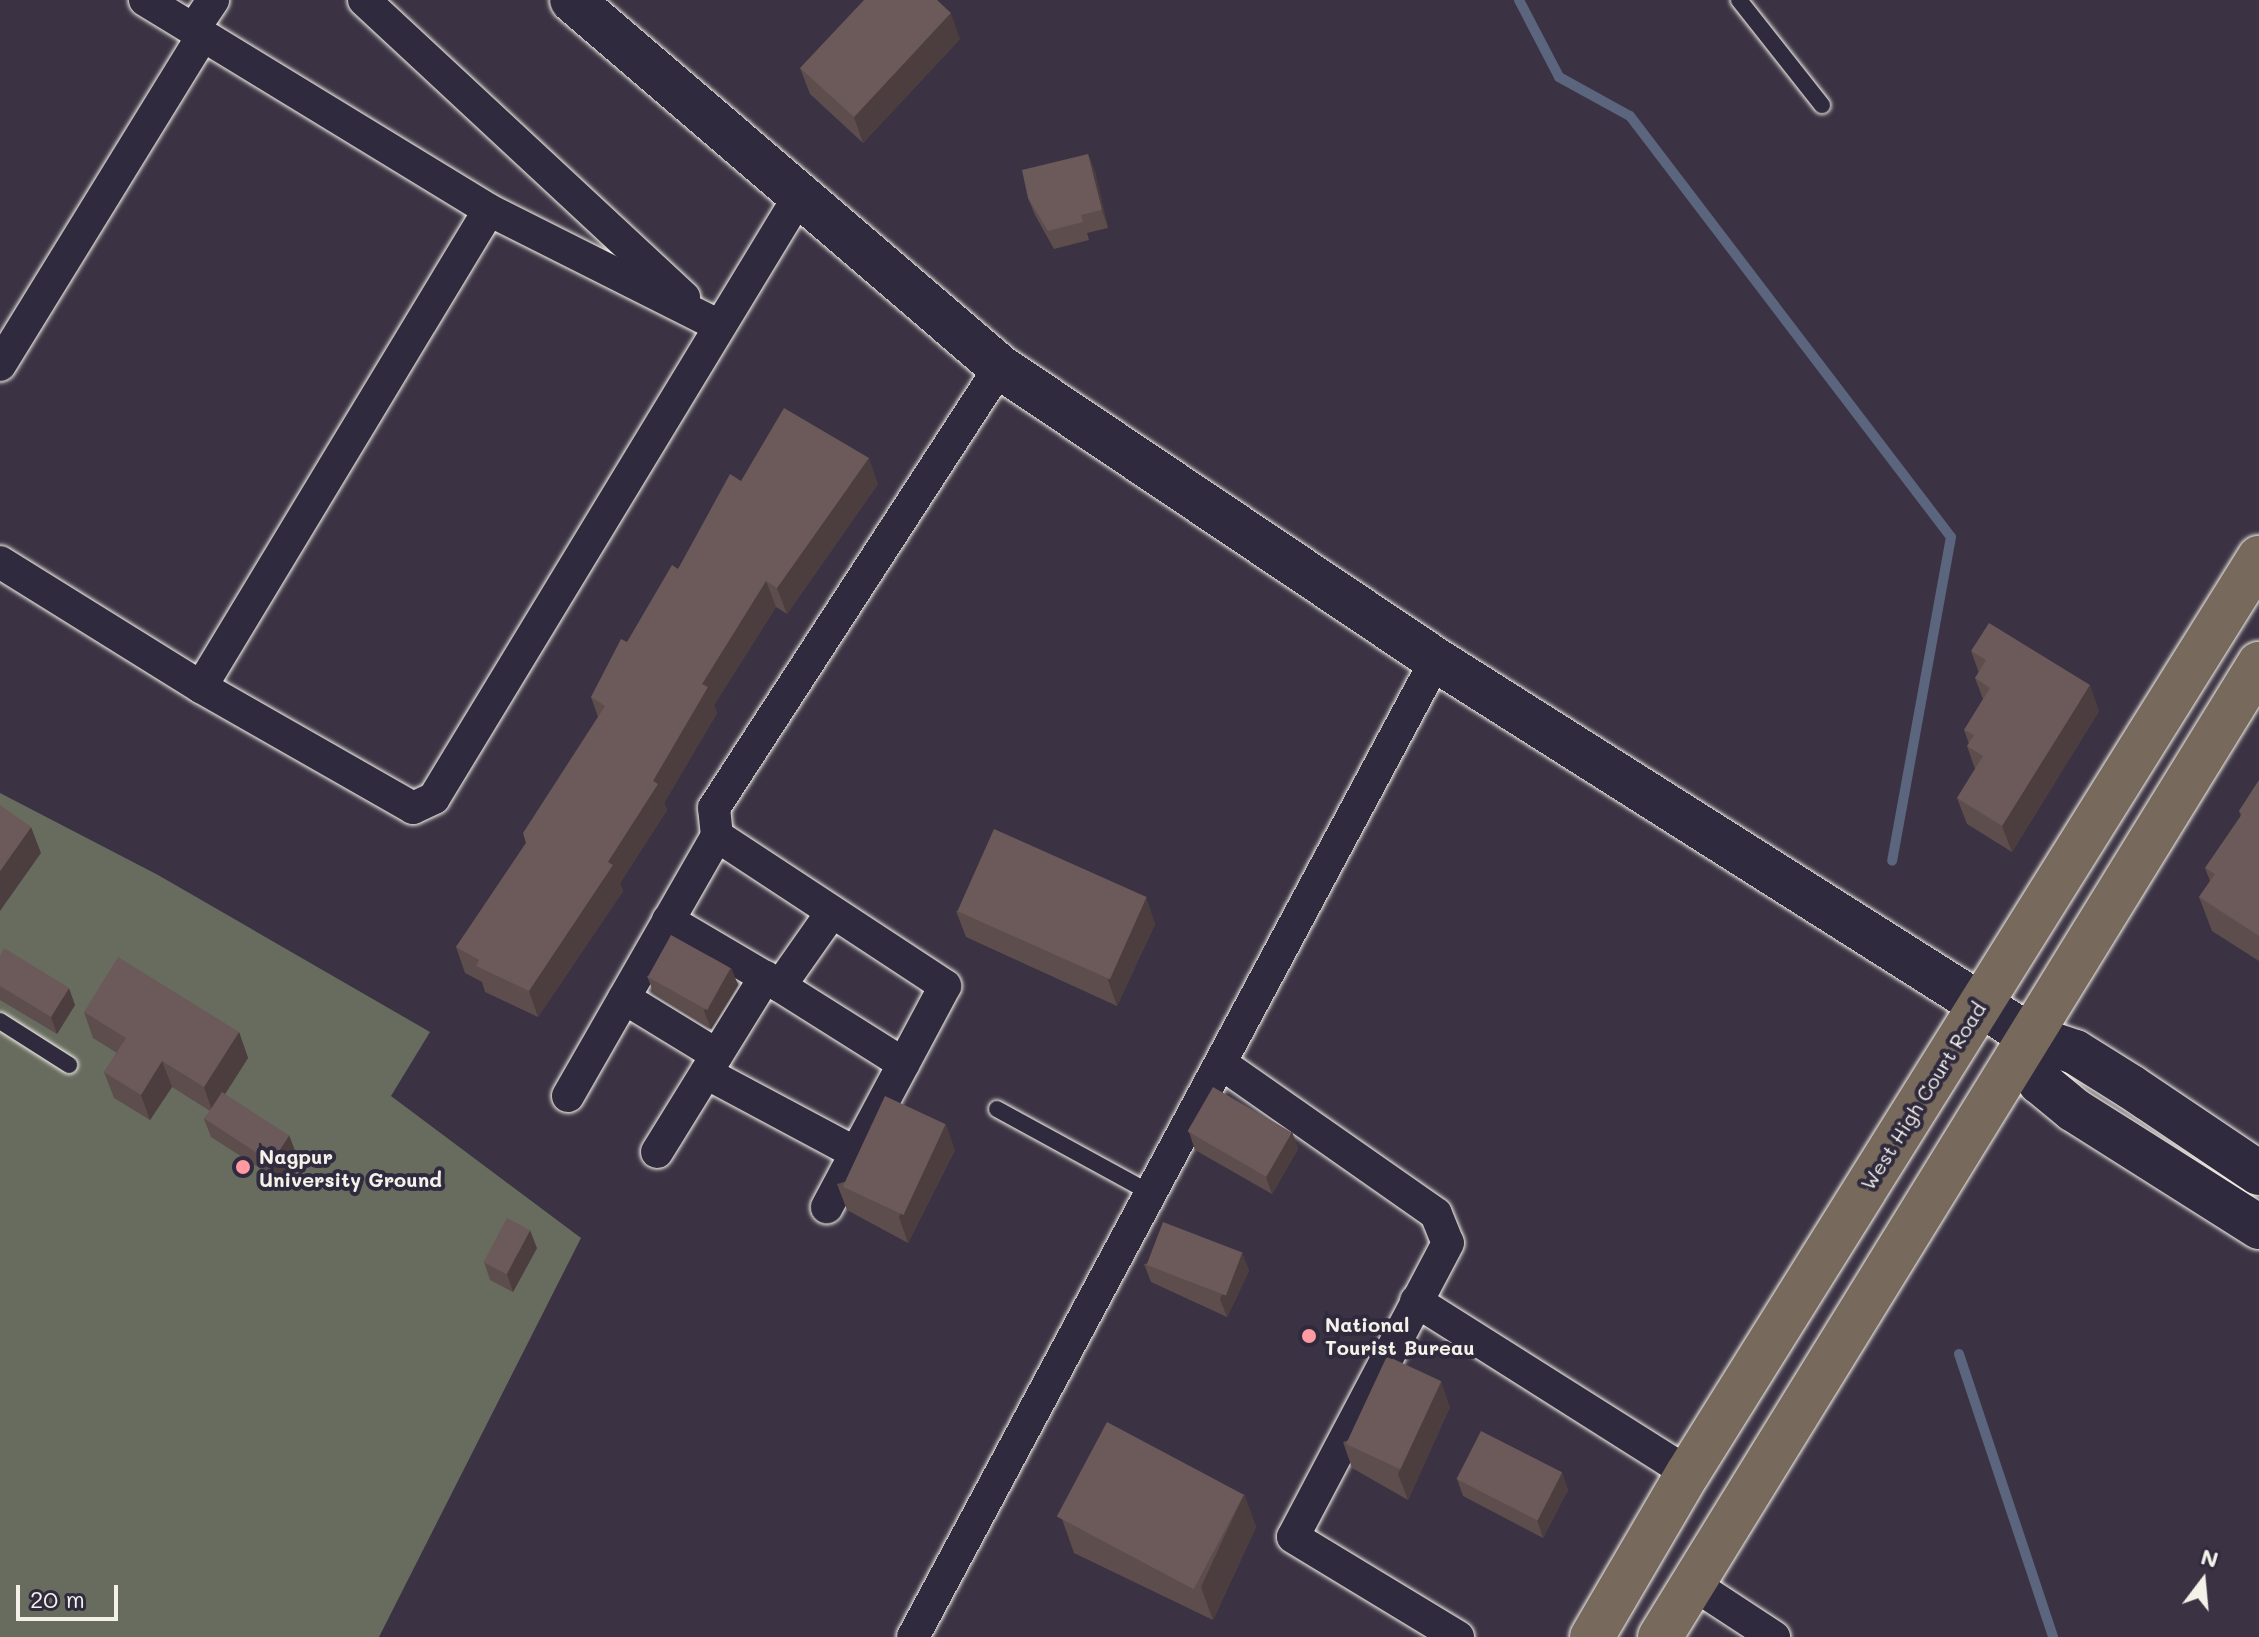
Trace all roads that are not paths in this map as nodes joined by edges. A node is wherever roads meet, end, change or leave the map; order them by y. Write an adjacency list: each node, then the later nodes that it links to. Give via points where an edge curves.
1 (145, 0): 6 (street)
2 (213, 0): 6 (street)
3 (364, 0): 10 (street)
4 (572, 0): 8 (main road)
5 (1739, 0): 7 (lane)
6 (198, 33): 9 (street); 11 (street)
7 (1822, 105)
8 (798, 198): 10 (street); 12 (main road)
9 (489, 210): 10 (street); 17 (street)
10 (709, 320): 17 (street, via 434,798 413,808)
11 (0, 365)
12 (1000, 367): 15 (main road); 18 (street, via 714,808)
13 (2259, 558): 23 (main road, West High Court Road)
14 (0, 562): 17 (street)
15 (1436, 660): 23 (main road); 28 (street)
16 (2259, 664): 25 (main road)
17 (201, 687)
18 (717, 836): 19 (street); 20 (street)
19 (832, 912): 21 (street); 27 (street, via 945,986)
20 (668, 920): 21 (street); 22 (street)
21 (772, 982): 26 (street); 27 (street)
22 (624, 998): 26 (street); 30 (street)
23 (1981, 1002): 25 (main road); 39 (main road, West High Court Road)
24 (0, 1021): 29 (lane)
25 (2033, 1038): 34 (main road, via 2075,1052); 37 (main road, via 2040,1082); 40 (main road)
26 (711, 1064): 32 (street); 33 (street)
27 (904, 1064): 33 (street)
28 (1222, 1064): 35 (street); 38 (street, via 1436,1214 1448,1243)
29 (69, 1065)
30 (568, 1096)
31 (997, 1109): 35 (lane)
32 (657, 1152)
33 (856, 1153): 36 (street)
34 (2259, 1173)
35 (1152, 1194): 41 (street)
36 (827, 1207)
37 (2259, 1227)
38 (1416, 1301): 39 (street); 42 (street, via 1293,1537)
39 (1688, 1473): 43 (main road, West High Court Road)
40 (1693, 1584): 44 (main road); 45 (street)
41 (913, 1637)
42 (1458, 1637)
43 (1592, 1637)
44 (1660, 1637)
45 (1774, 1637)

